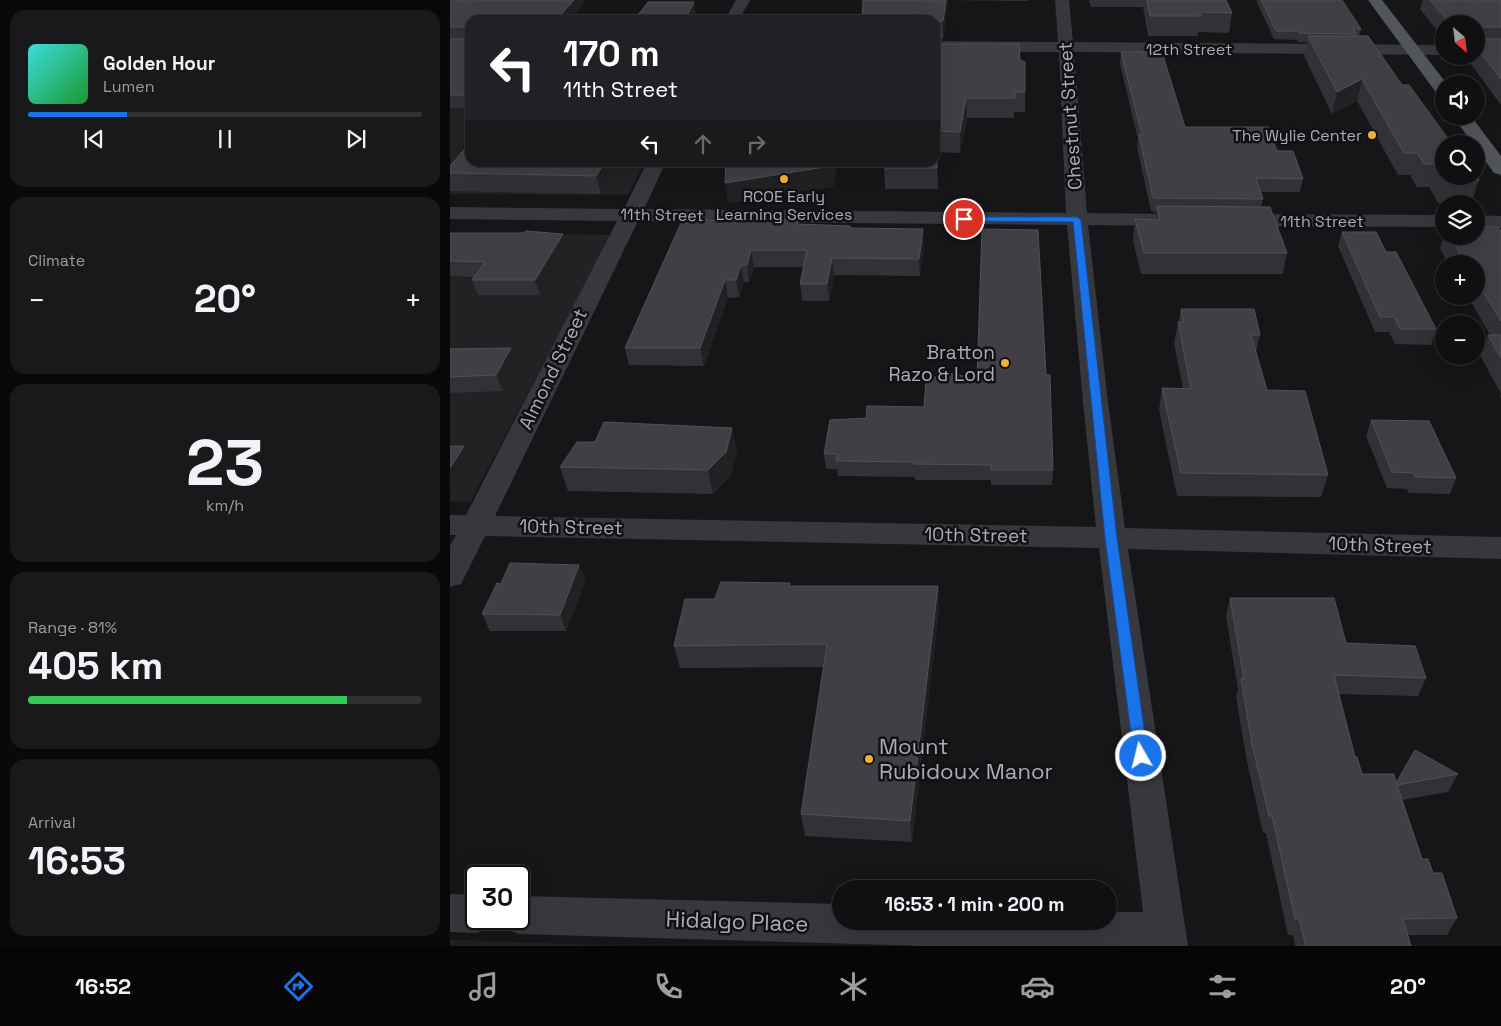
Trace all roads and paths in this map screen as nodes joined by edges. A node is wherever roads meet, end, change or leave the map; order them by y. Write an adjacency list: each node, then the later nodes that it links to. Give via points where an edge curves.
1 (743, 0): 4 (street)
2 (1062, 0): 6 (street, Chestnut Street)
3 (1375, 0): 7 (main road)
4 (735, 15)
5 (940, 46): 6 (street, 12th Street)
6 (1066, 48): 7 (street, 12th Street); 15 (street, Chestnut Street)
7 (1414, 50): 8 (street, 12th Street); 9 (main road)
8 (1435, 50)
9 (1435, 79)
10 (1469, 125): 12 (main road)
11 (654, 167): 14 (street, Almond Street)
12 (1501, 169)
13 (450, 213): 14 (street, 11th Street)
14 (630, 214): 15 (street, 11th Street); 21 (street, Almond Street)
15 (1077, 220): 16 (street, 11th Street); 22 (street, Chestnut Street)
16 (1193, 220)
17 (1222, 220): 18 (street, 11th Street)
18 (1435, 221)
19 (1485, 222): 20 (street)
20 (1501, 222)
21 (463, 526): 22 (street, 10th Street); 24 (street, Almond Street)
22 (1111, 538): 23 (street, 10th Street); 28 (street, Chestnut Street)
23 (1501, 548)
24 (450, 576)
25 (450, 913): 26 (street)
26 (465, 914)
27 (530, 915): 28 (street, Hidalgo Place)
28 (1167, 939)

